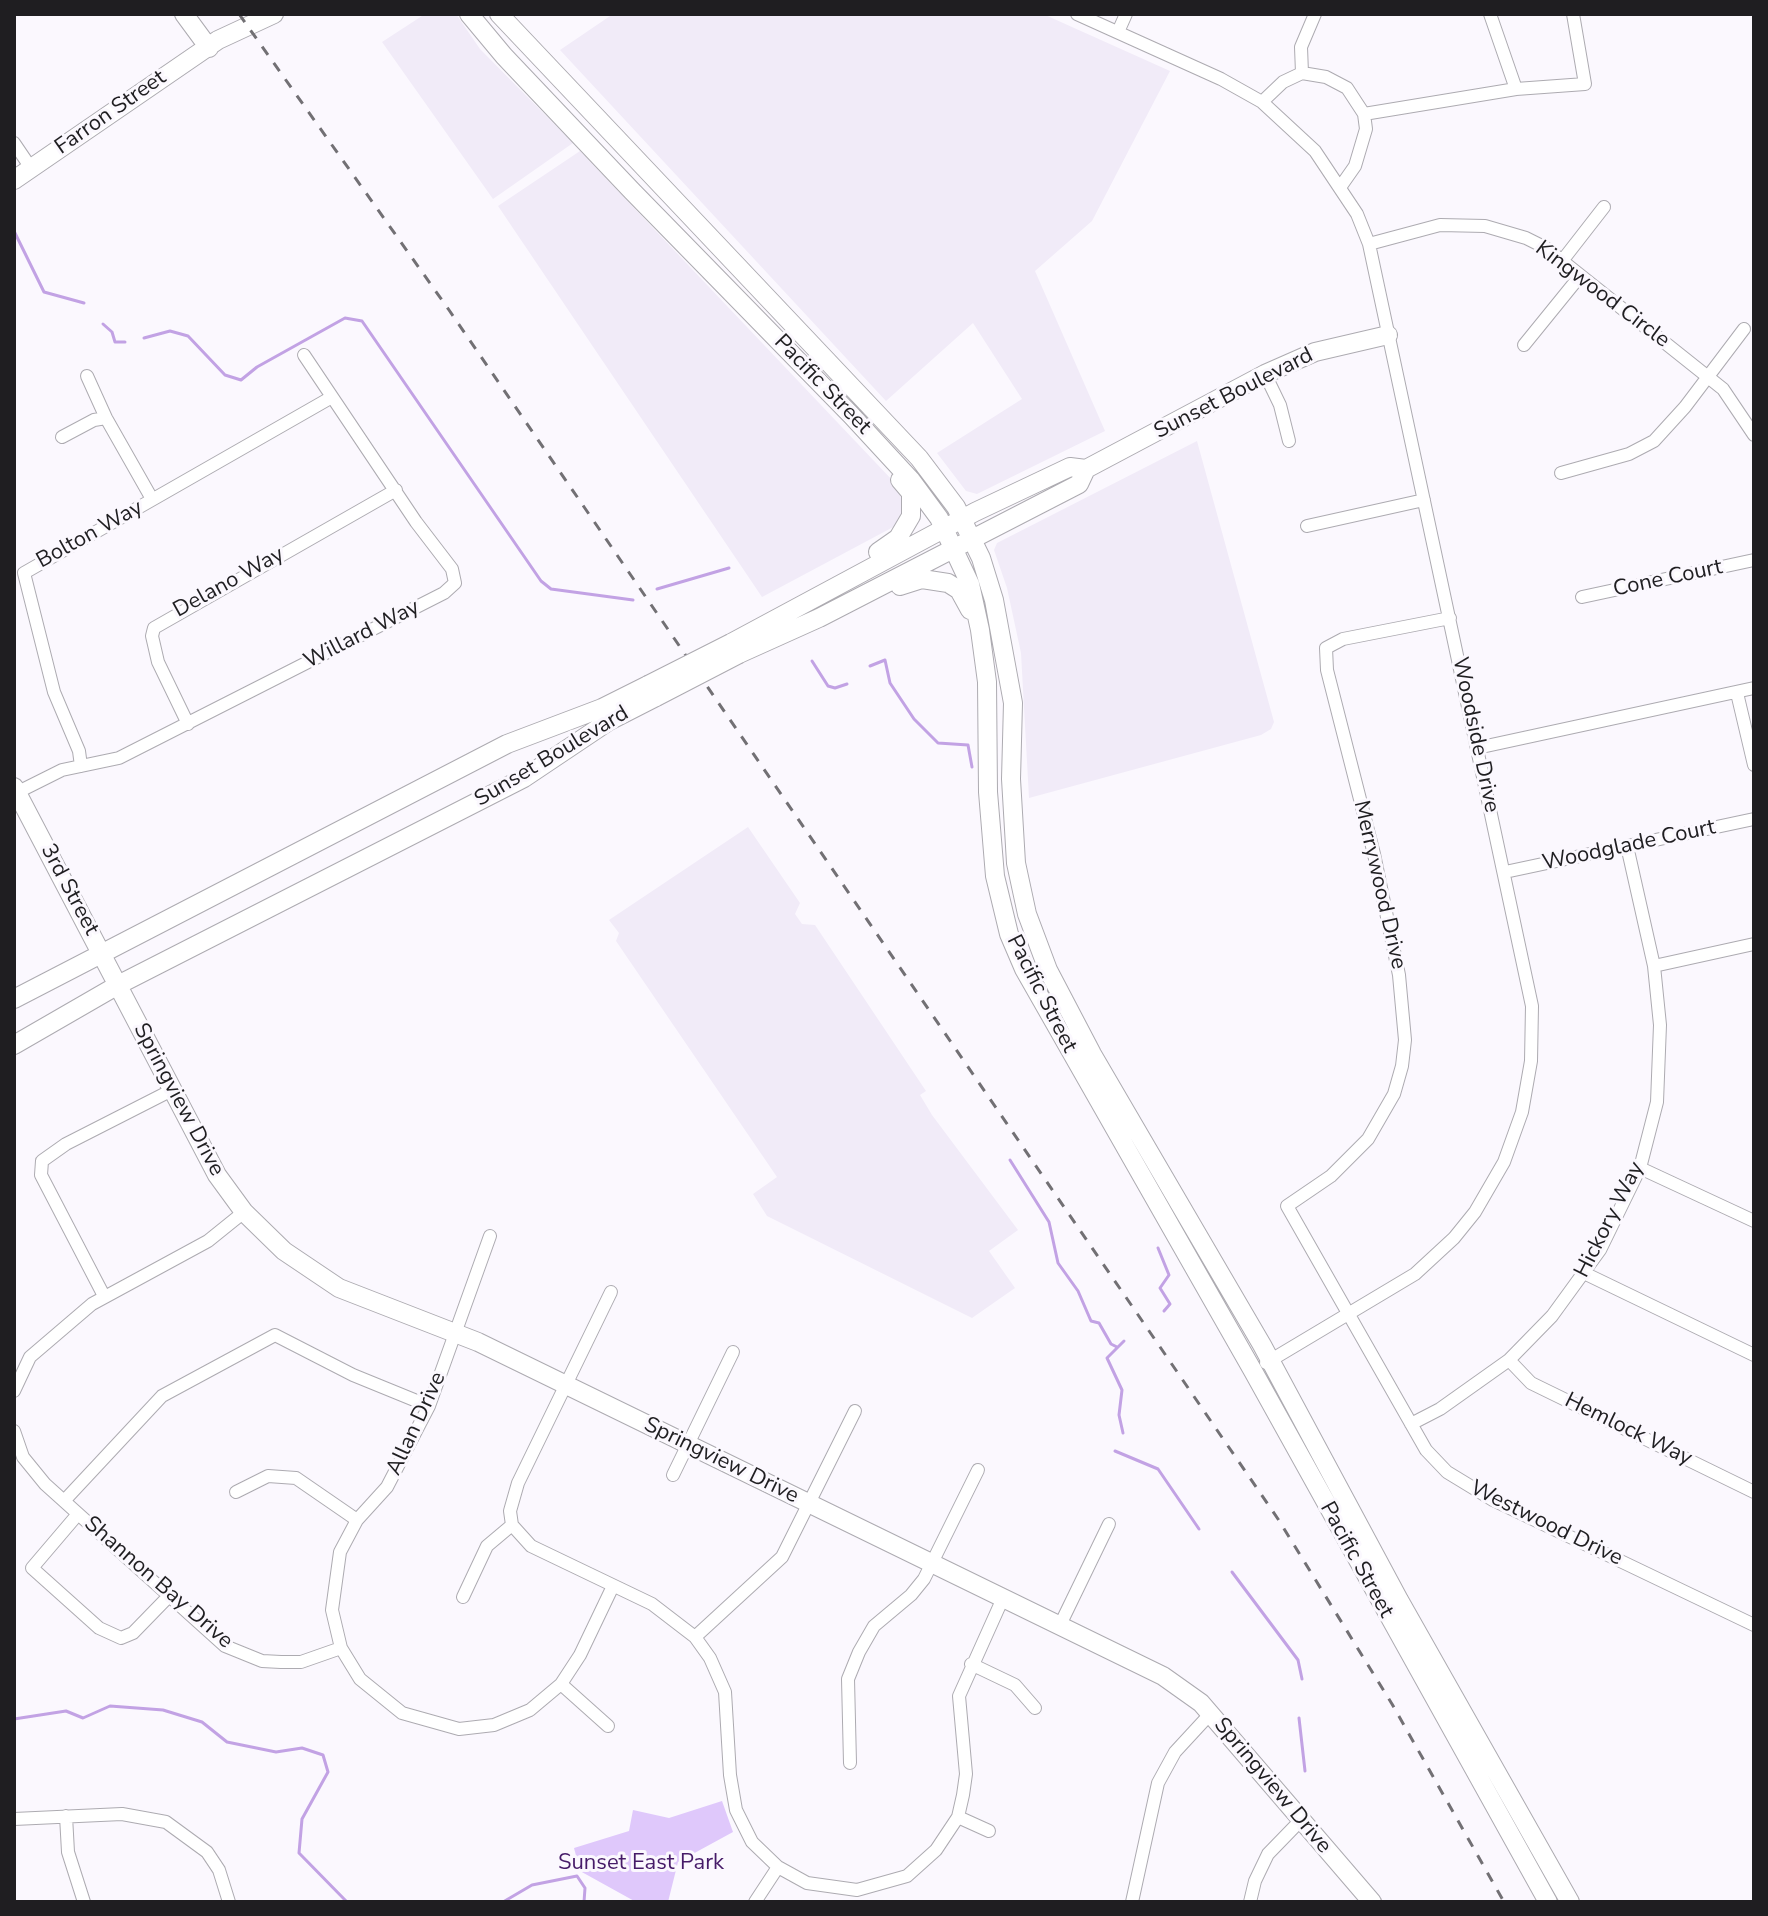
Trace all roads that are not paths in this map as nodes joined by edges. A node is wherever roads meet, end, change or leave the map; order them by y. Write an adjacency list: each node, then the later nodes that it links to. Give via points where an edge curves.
1 (184, 14): 12 (main road)
2 (274, 14): 12 (main road, Farron Street)
3 (290, 14): 12 (main road, Farron Street)
4 (469, 14): 25 (main road, Pacific Street)
5 (499, 14): 26 (main road, Pacific Street)
6 (1077, 14): 11 (street, Woodside Drive)
7 (1126, 14): 11 (street)
8 (1315, 14): 13 (street, via 1301,47)
9 (1490, 14): 14 (street)
10 (1573, 14): 14 (street, via 1585,84)
11 (1118, 32): 15 (street, Woodside Drive)
12 (209, 48): 18 (main road, Farron Street)
13 (1302, 73): 15 (street); 16 (street, via 1347,88)
14 (1516, 89): 16 (street)
15 (1262, 102): 20 (street, Woodside Drive, via 1307,143)
16 (1364, 114): 20 (street, via 1362,150)
17 (14, 143): 18 (street)
18 (31, 168): 19 (main road, Farron Street)
19 (14, 180)
20 (1341, 186): 22 (street, Woodside Drive)
21 (1604, 207): 23 (street)
22 (1369, 244): 23 (street, Kingwood Circle, via 1440,225 1485,226 1526,238); 28 (street, Woodside Drive)
23 (1562, 261): 24 (street, Kingwood Circle)
24 (1580, 276): 29 (street); 33 (street, Kingwood Circle)
25 (723, 283): 26 (main road, via 740,287 775,321); 36 (main road, Pacific Street)
26 (793, 324): 45 (main road, Pacific Street, via 919,458)
27 (1744, 329): 33 (street)
28 (1388, 335): 31 (main road, Sunset Boulevard, via 1315,352); 44 (street, Woodside Drive)
29 (1524, 345)
30 (304, 355): 34 (street, Willard Way)
31 (1265, 374): 39 (street); 40 (main road, Sunset Boulevard)
32 (87, 376): 35 (street)
33 (1708, 377): 37 (street, Kingwood Circle, via 1740,410); 41 (street, via 1654,441 1629,454)
34 (332, 397): 42 (street, Willard Way); 43 (street, Bolton Way)
35 (106, 418): 38 (street); 43 (street)
36 (865, 430): 47 (main road, Pacific Street); 50 (main road, via 870,446 911,493 912,510 898,538 866,558)
37 (1754, 435)
38 (62, 437)
39 (1289, 441)
40 (1086, 469): 45 (main road, Sunset Boulevard, via 1070,467); 48 (main road, Sunset Boulevard, via 1079,484)
41 (1561, 473)
42 (396, 490): 59 (street, Delano Way, via 154,628 162,673); 59 (street, Willard Way, via 452,569 455,583)
43 (152, 499): 62 (street, Bolton Way, via 24,573 49,677)
44 (1424, 500): 46 (street); 53 (street, Woodside Drive)
45 (962, 518): 47 (main road, Sunset Boulevard); 48 (main road, Pacific Street)
46 (1307, 526)
47 (945, 527): 48 (main road, Pacific Street); 50 (main road, Sunset Boulevard)
48 (964, 544): 51 (main road, Sunset Boulevard); 54 (main road, Pacific Street); 67 (main road, Pacific Street, via 994,600 1013,703)
49 (1754, 560): 52 (street, Cone Court)
50 (854, 575): 55 (main road, Sunset Boulevard)
51 (862, 595): 54 (main road, via 935,579 959,590); 55 (main road, Sunset Boulevard)
52 (1582, 597)
53 (1450, 618): 60 (street, Woodside Drive); 80 (street, Merrywood Drive, via 1343,639 1326,648 1399,975 1405,1040 1394,1094 1368,1139 1331,1176)
54 (980, 630): 64 (main road, Pacific Street)
55 (735, 648): 57 (main road, Sunset Boulevard, bridge)
56 (1754, 688): 58 (street)
57 (652, 691): 72 (main road, Sunset Boulevard, via 507,744); 74 (main road, Sunset Boulevard, via 524,778)
58 (1737, 693): 60 (street); 61 (street)
59 (188, 724): 62 (street, Willard Way, via 119,758)
60 (1477, 748): 68 (street, Woodside Drive)
61 (1754, 765)
62 (81, 766): 63 (street, Willard Way)
63 (15, 791): 72 (main road, 3rd Street)
64 (988, 792): 67 (main road, via 1002,806 1003,854); 71 (main road, Pacific Street, via 997,885)
65 (1754, 819): 66 (street, Woodglade Court)
66 (1627, 846): 68 (street, Woodglade Court); 73 (street, Hickory Way)
67 (1016, 863): 69 (main road, Pacific Street)
68 (1505, 872): 87 (street, Woodside Drive, via 1532,1006 1528,1087 1514,1138 1491,1186 1454,1238 1415,1274)
69 (1036, 943): 71 (main road); 77 (main road, Pacific Street)
70 (1754, 944): 73 (street)
71 (1017, 951): 77 (main road, Pacific Street)
72 (101, 952): 74 (main road, 3rd Street); 75 (main road, Sunset Boulevard)
73 (1654, 966): 79 (street, Hickory Way, via 1660,1063 1657,1102)
74 (118, 985): 76 (main road, Sunset Boulevard); 78 (main road, Springview Drive)
75 (14, 999)
76 (14, 1045)
77 (1084, 1059): 91 (main road, Pacific Street); 93 (main road, Pacific Street)
78 (172, 1090): 81 (main road, Springview Drive, via 217,1175); 86 (street, via 42,1161 41,1175)
79 (1640, 1168): 82 (street); 84 (street, Hickory Way)
80 (1287, 1206): 87 (street, Westwood Drive)
81 (244, 1212): 86 (street, via 208,1241); 88 (main road, Springview Drive, via 284,1251 339,1288)
82 (1754, 1221)
83 (490, 1236): 88 (street, Allan Drive)
84 (1586, 1274): 90 (street); 92 (street, Hickory Way)
85 (611, 1292): 94 (street)
86 (104, 1296): 95 (street, via 42,1344)
87 (1348, 1316): 91 (street, Woodside Drive); 98 (street, Westwood Drive)
88 (455, 1334): 94 (main road, Springview Drive); 96 (street, Allan Drive)
89 (733, 1352): 100 (street)
90 (1754, 1355)
91 (1270, 1360): 93 (street, Woodside Drive); 112 (main road, Pacific Street)
92 (1509, 1360): 98 (street, Hickory Way); 104 (street, Hemlock Way, via 1531,1383)
93 (1253, 1371): 107 (main road, Pacific Street)
94 (566, 1385): 100 (main road, Springview Drive); 111 (street, via 512,1497)
95 (14, 1391)
96 (429, 1406): 105 (street, via 275,1335 162,1396); 109 (street, Allan Drive, via 387,1487)
97 (855, 1411): 106 (street)
98 (1411, 1424): 120 (street, Westwood Drive, via 1426,1450 1463,1484)
99 (15, 1441): 105 (street, Shannon Bay Drive, via 31,1470)
100 (688, 1445): 102 (street); 106 (main road, Springview Drive)
101 (978, 1470): 113 (street)
102 (673, 1475)
103 (236, 1492): 109 (street, via 268,1476 296,1478)
104 (1754, 1492)
105 (64, 1501): 108 (street, Shannon Bay Drive)
106 (810, 1505): 113 (main road, Springview Drive); 121 (street, via 782,1557)
107 (1325, 1505): 112 (main road, via 1337,1508 1353,1533); 114 (main road, Pacific Street)
108 (78, 1514): 116 (street, Shannon Bay Drive); 116 (street, via 32,1568 99,1628 121,1638 133,1633)
109 (357, 1520): 122 (street, Allan Drive, via 340,1552 332,1591)
110 (1109, 1524): 119 (street)
111 (512, 1525): 115 (street, via 531,1546); 117 (street, via 487,1546)
112 (1367, 1538): 114 (main road, via 1361,1547 1370,1569); 125 (main road, Pacific Street)
113 (933, 1564): 118 (main road, Springview Drive); 130 (street, via 911,1595 874,1626 859,1652 848,1679)
114 (1368, 1581): 129 (main road, Pacific Street)
115 (613, 1586): 121 (street, via 668,1614); 124 (street, Allan Drive)
116 (169, 1596): 122 (street, Shannon Bay Drive, via 225,1646 262,1661 301,1662)
117 (463, 1597)
118 (1003, 1598): 119 (main road, Springview Drive); 123 (street)
119 (1060, 1625): 127 (main road, Springview Drive, via 1163,1676)
120 (1754, 1625)
121 (695, 1637): 138 (street, via 725,1692 736,1810 752,1842)
122 (341, 1648): 124 (street, Allan Drive, via 360,1679 387,1704 441,1726 475,1728 513,1719)
123 (971, 1664): 126 (street, via 1015,1685); 133 (street, via 959,1696 966,1774)
124 (561, 1684): 128 (street)
125 (1447, 1684): 129 (main road, via 1441,1693); 136 (main road, Pacific Street)
126 (1035, 1708)
127 (1211, 1713): 135 (main road, Springview Drive); 143 (street, via 1175,1752 1158,1783)
128 (608, 1726)
129 (1451, 1729): 131 (main road, Pacific Street)
130 (850, 1763)
131 (1487, 1793): 136 (main road, via 1495,1793 1513,1823); 139 (main road, Pacific Street)
132 (66, 1816): 134 (street); 140 (street, via 68,1852); 141 (street, via 148,1816 173,1826 207,1852)
133 (958, 1817): 137 (street); 138 (street, via 921,1865 891,1883 838,1890 807,1883)
134 (14, 1819)
135 (1301, 1820): 144 (street, via 1268,1854); 145 (main road, Springview Drive)
136 (1527, 1826): 139 (main road, via 1523,1839 1532,1857); 147 (main road, Pacific Street)
137 (989, 1831)
138 (778, 1867): 142 (street)
139 (1530, 1870): 146 (main road, Pacific Street)
140 (84, 1902)
141 (229, 1902)
142 (755, 1902)
143 (1132, 1902)
144 (1250, 1902)
145 (1372, 1902)
146 (1548, 1902)
147 (1570, 1902)

